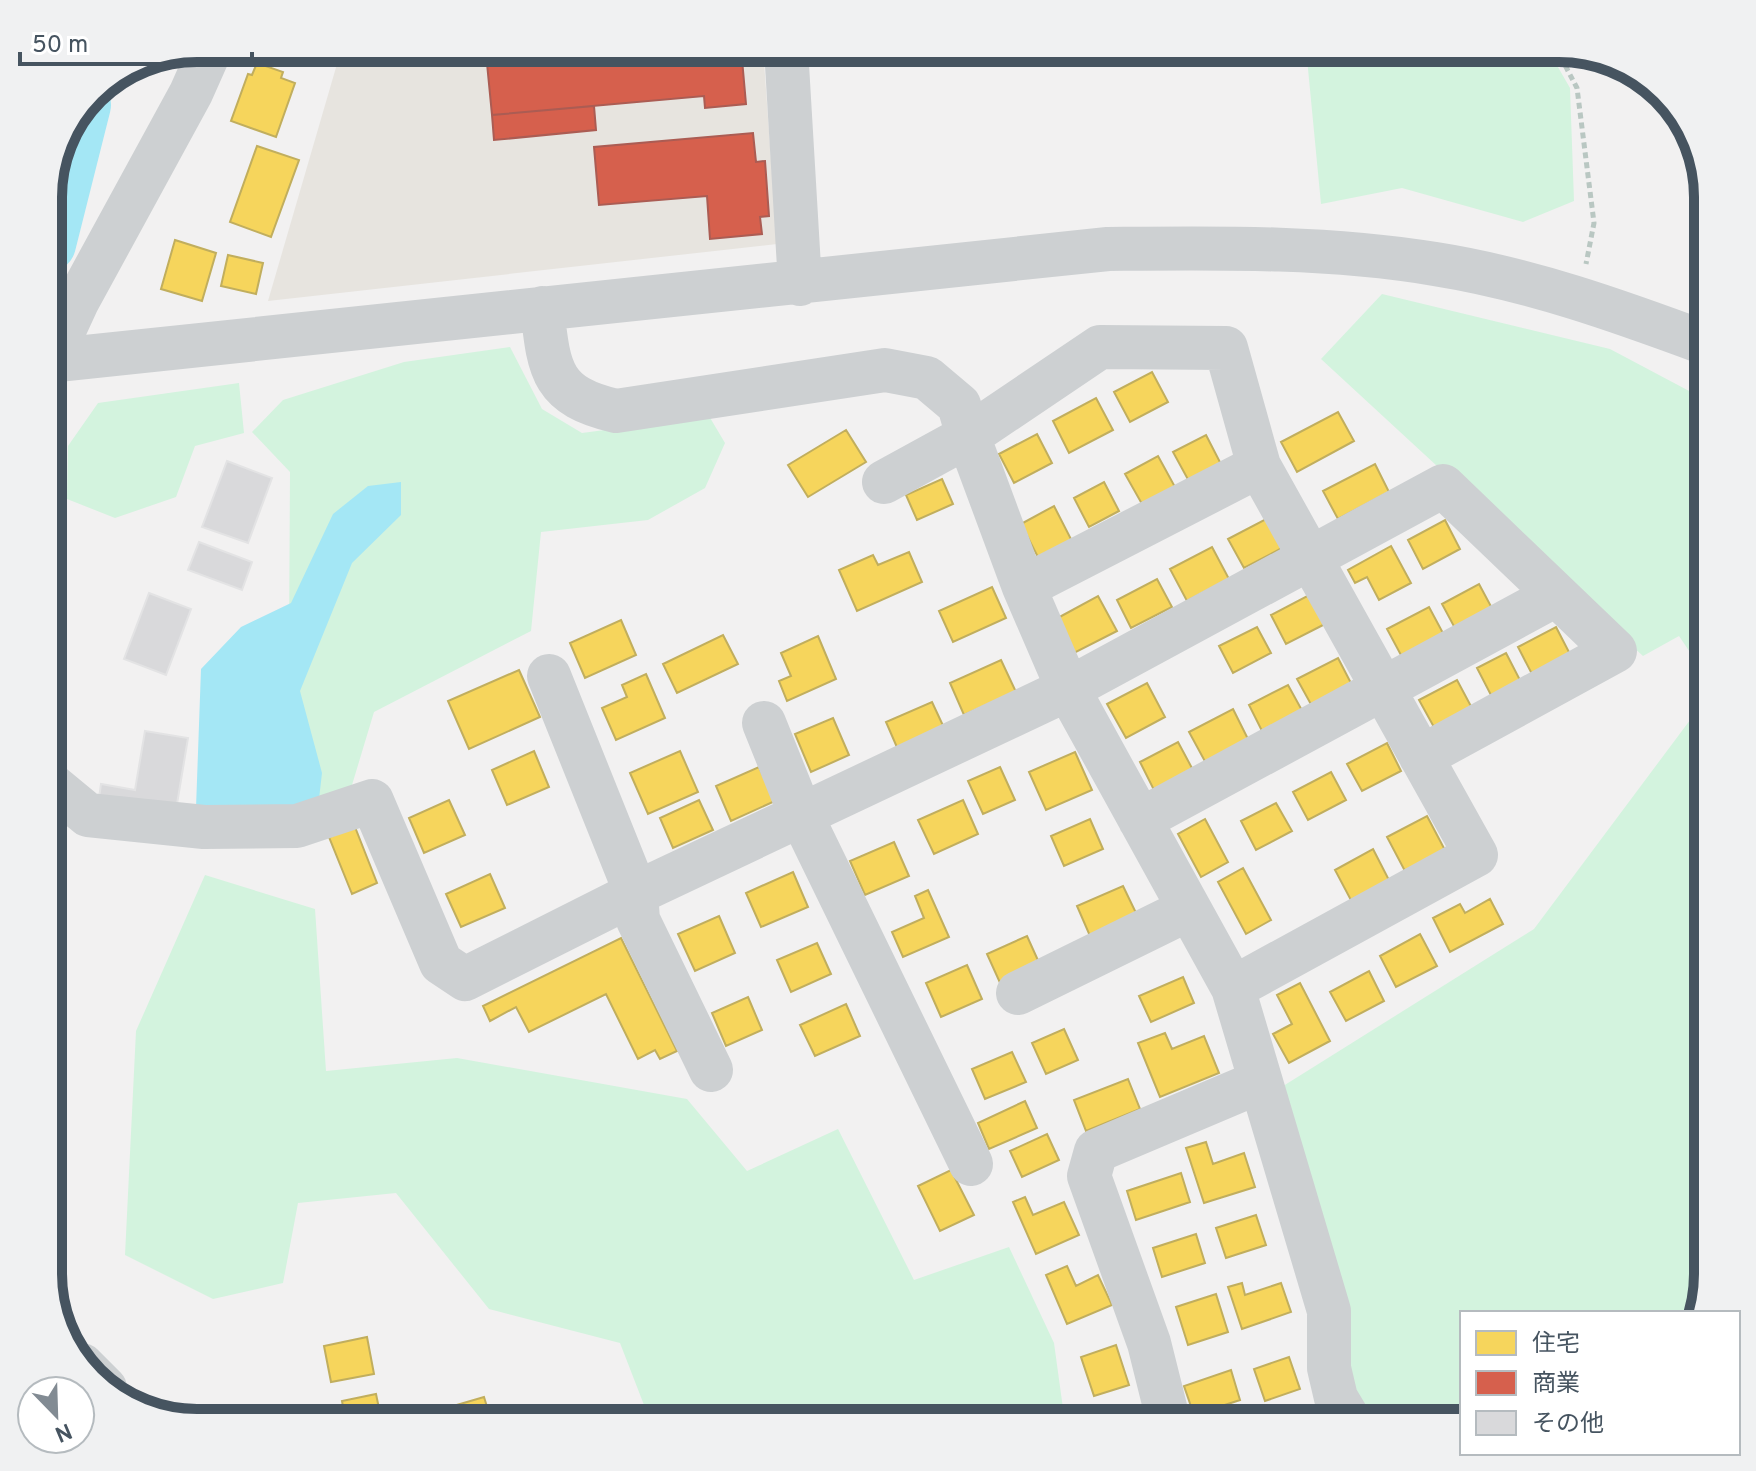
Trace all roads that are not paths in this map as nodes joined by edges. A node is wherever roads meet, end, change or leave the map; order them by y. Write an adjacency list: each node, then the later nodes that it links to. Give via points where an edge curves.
1 (204, 62): 5 (street)
2 (787, 62): 3 (street)
3 (800, 284): 4 (street); 6 (street, via 1108,249 1270,248 1435,264 1580,297)
4 (542, 308): 7 (street); 8 (street, via 547,353 557,379 585,404 616,411 885,370 927,378 959,405)
5 (62, 337)
6 (1694, 339)
7 (62, 361)
8 (968, 436): 9 (street, via 1100,347 1226,348); 10 (street); 12 (street)
9 (1259, 466): 11 (street); 12 (street)
10 (884, 482)
11 (1310, 556): 13 (street, via 1443,486); 15 (street); 16 (street)
12 (1024, 587): 15 (street)
13 (1556, 595): 16 (street); 18 (street, via 1615,651)
14 (549, 676): 22 (street)
15 (1068, 689): 20 (street); 21 (street)
16 (1383, 689): 18 (street); 21 (street)
17 (764, 723): 20 (street)
18 (1421, 757): 24 (street, via 1476,855)
19 (62, 794): 22 (street, via 88,815 204,827 297,826 372,801 441,963 465,979)
20 (801, 815): 22 (street); 28 (street)
21 (1140, 820): 23 (street)
22 (636, 893): 26 (street, via 638,920)
23 (1189, 909): 24 (street); 25 (street)
24 (1233, 988): 27 (street)
25 (1018, 993)
26 (711, 1070)
27 (1259, 1082): 29 (street, via 1096,1151 1089,1176 1149,1343); 30 (street, via 1329,1311 1329,1368)
28 (971, 1164)
29 (1166, 1409)
30 (1343, 1409)

